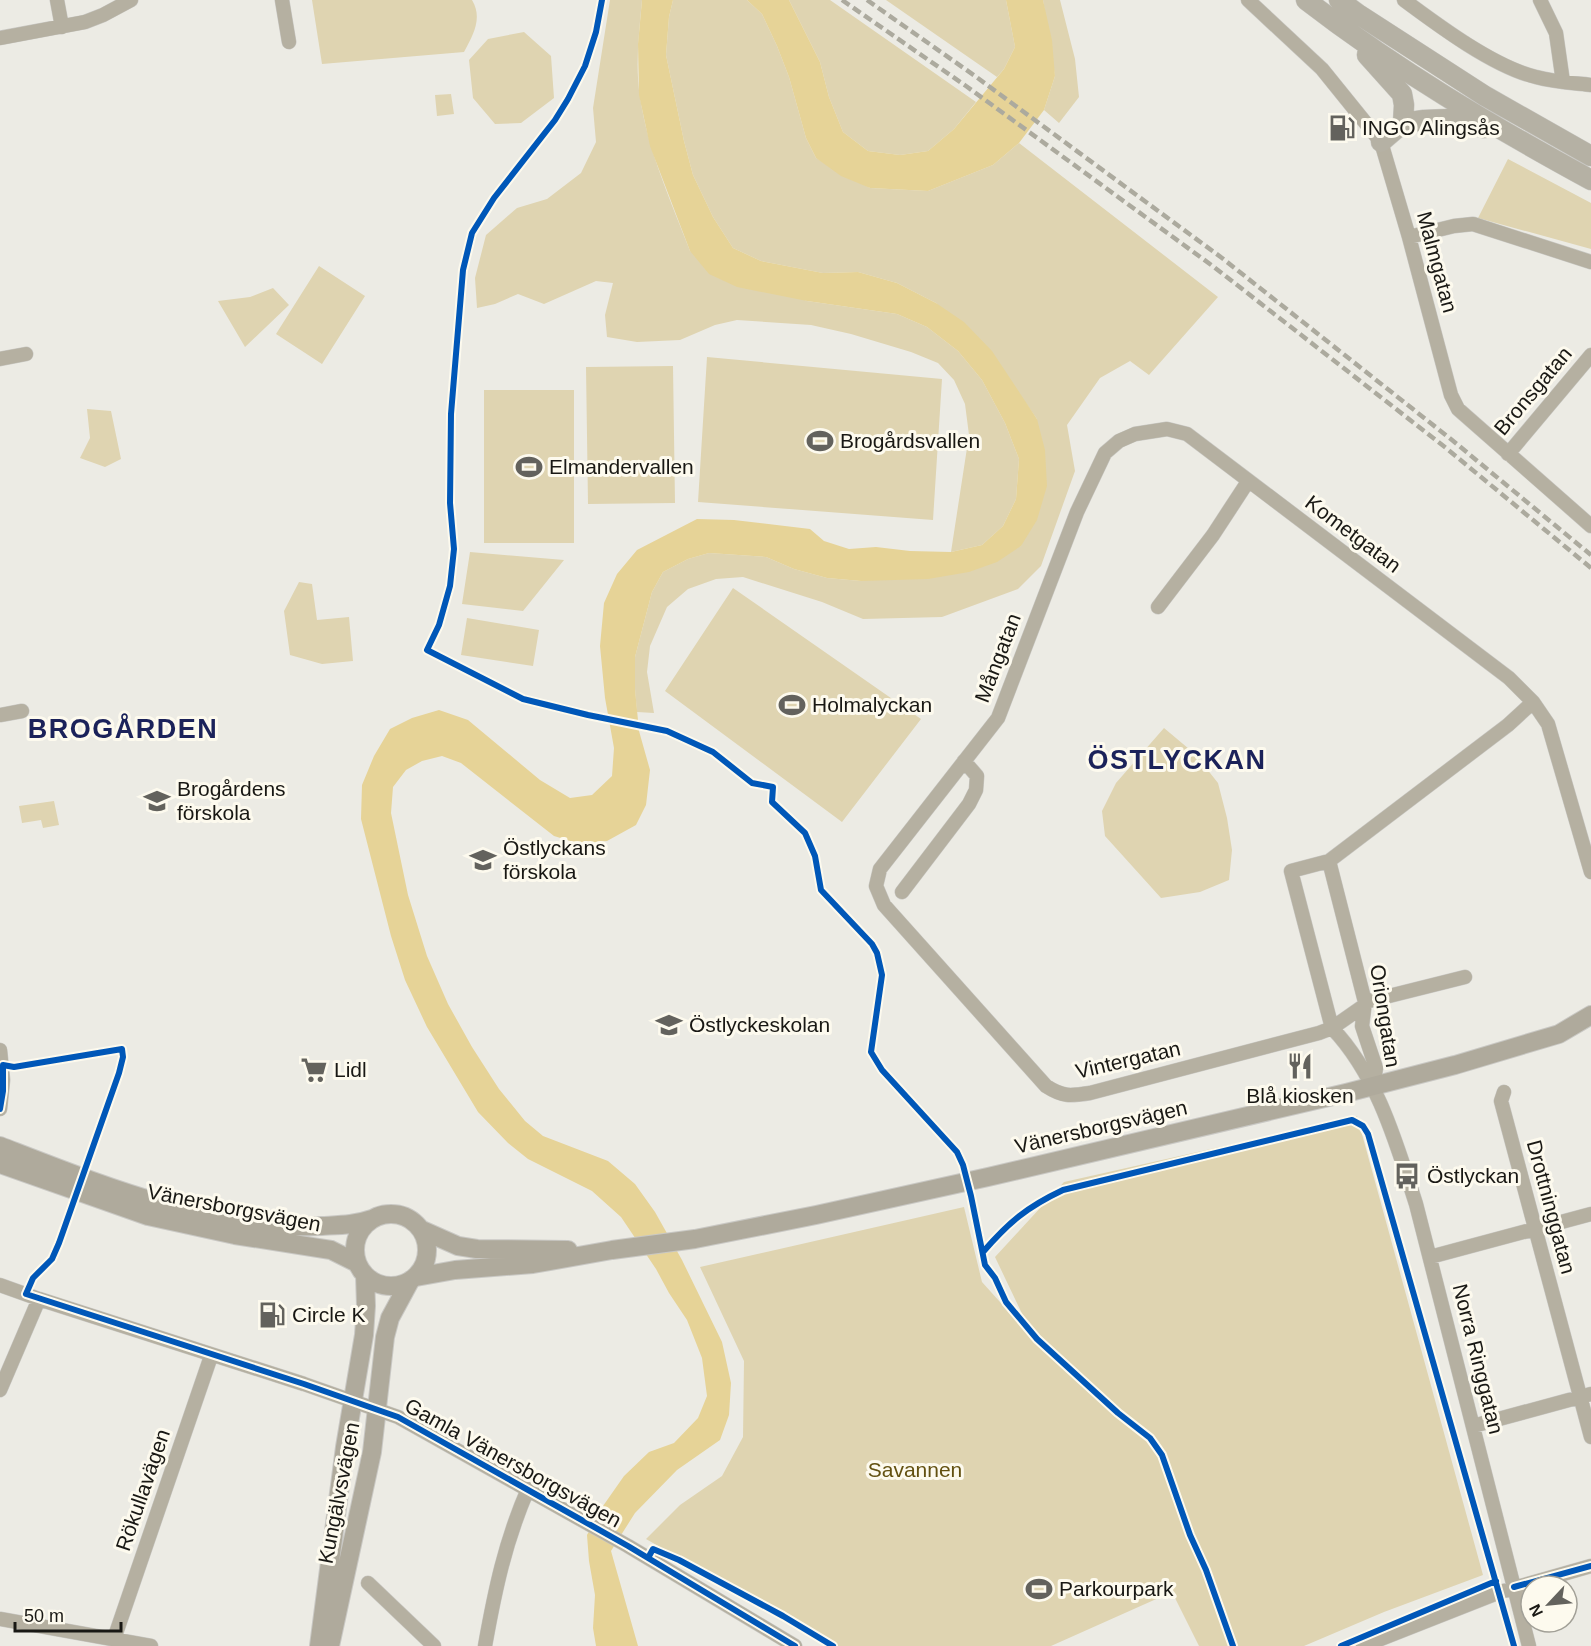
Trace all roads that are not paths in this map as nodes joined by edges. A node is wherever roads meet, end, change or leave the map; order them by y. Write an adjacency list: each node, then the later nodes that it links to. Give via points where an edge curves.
1 (57, 0): 9 (street)
2 (131, 0): 9 (street, via 103,15)
3 (282, 0): 12 (street)
4 (1248, 0): 17 (street, Malmgatan, via 1322,69)
5 (1306, 0): 10 (highway)
6 (1339, 0): 18 (highway, via 1485,96)
7 (1404, 0): 13 (street, via 1503,65)
8 (1540, 0): 13 (street, via 1556,33)
9 (62, 27): 11 (street)
10 (1345, 30): 15 (highway, via 1402,94); 16 (highway)
11 (0, 38)
12 (289, 42)
13 (1563, 82): 14 (street)
14 (1591, 85)
15 (1403, 123): 16 (highway, via 1448,119); 17 (highway)
16 (1505, 133): 19 (highway)
17 (1381, 142): 20 (street, Malmgatan)
18 (1591, 156)
19 (1591, 180)
20 (1409, 237): 21 (street, via 1473,224); 26 (street, Malmgatan, via 1451,395 1458,409)
21 (1591, 262)
22 (26, 354): 24 (street)
23 (1591, 355): 26 (street, Bronsgatan)
24 (0, 359)
25 (1136, 434): 30 (street, Kometgatan, via 1167,429 1187,434 1509,678); 33 (street, Mångatan, via 1105,453 1077,512 998,718)
26 (1508, 454): 28 (street, Malmgatan)
27 (1245, 486): 29 (street)
28 (1591, 526)
29 (1158, 607)
30 (1533, 702): 34 (street, Oriongatan); 35 (street, Kometgatan, via 1555,742)
31 (22, 711): 32 (street)
32 (0, 715)
33 (964, 761): 36 (street, Mångatan, via 880,869); 37 (street, via 977,776 976,790)
34 (1329, 861): 39 (street, Oriongatan); 41 (street, Oriongatan, via 1290,872)
35 (1591, 872)
36 (876, 886): 41 (street, Vintergatan, via 884,905 1046,1086 1058,1094 1090,1093)
37 (902, 892)
38 (1465, 976): 39 (street)
39 (1365, 1004): 41 (street, Vintergatan); 44 (street, Oriongatan, via 1362,1026 1376,1068)
40 (1591, 1015): 44 (main road, Vänersborgsvägen, via 1559,1034)
41 (1332, 1028): 44 (street, Oriongatan, via 1347,1044)
42 (0, 1050): 43 (street)
43 (1, 1065): 46 (street)
44 (1372, 1087): 53 (main road, Vänersborgsvägen, via 816,1215 695,1239); 54 (street, Norra Ringgatan, via 1397,1145)
45 (1504, 1092): 51 (street, Drottninggatan, via 1501,1101)
46 (0, 1109)
47 (0, 1146): 50 (main road, Vänersborgsvägen, via 144,1198 210,1215 299,1227 358,1224)
48 (0, 1164): 55 (main road, Vänersborgsvägen, via 148,1216 331,1250)
49 (1591, 1214): 51 (street)
50 (372, 1219): 52 (main road, via 398,1214 416,1222); 55 (main road, via 356,1238 355,1255)
51 (1535, 1229): 54 (street); 61 (street, Drottninggatan)
52 (422, 1230): 53 (main road, Vänersborgsvägen, via 458,1246 477,1249); 56 (main road, via 428,1255)
53 (612, 1250): 56 (main road, Vänersborgsvägen)
54 (1430, 1257): 64 (street, Norra Ringgatan)
55 (361, 1269): 56 (main road, via 372,1281 391,1287); 62 (main road, Kungälvsvägen, via 366,1306)
56 (413, 1279): 63 (main road, Kungälvsvägen, via 390,1318)
57 (0, 1285): 58 (street, Gamla Vänersborgsvägen)
58 (39, 1299): 59 (street, Gamla Vänersborgsvägen); 60 (street)
59 (210, 1353): 62 (street, Gamla Vänersborgsvägen); 71 (street, Rökullavägen)
60 (0, 1390)
61 (1585, 1395): 64 (street); 65 (street, Drottninggatan)
62 (352, 1401): 63 (street, Gamla Vänersborgsvägen); 73 (main road, Kungälvsvägen)
63 (377, 1409): 66 (street, Gamla Vänersborgsvägen, via 399,1417); 74 (main road, Kungälvsvägen, via 372,1452)
64 (1473, 1426): 69 (street, Norra Ringgatan)
65 (1591, 1437)
66 (528, 1489): 76 (street, via 498,1573); 77 (street, Gamla Vänersborgsvägen)
67 (1591, 1566): 69 (street)
68 (368, 1583): 75 (street)
69 (1514, 1587): 78 (street); 79 (street, Norra Ringgatan)
70 (0, 1618): 71 (street)
71 (114, 1639): 72 (street)
72 (151, 1646)
73 (319, 1646)
74 (330, 1646)
75 (434, 1646)
76 (485, 1646)
77 (795, 1646)
78 (1364, 1646)
79 (1529, 1646)

